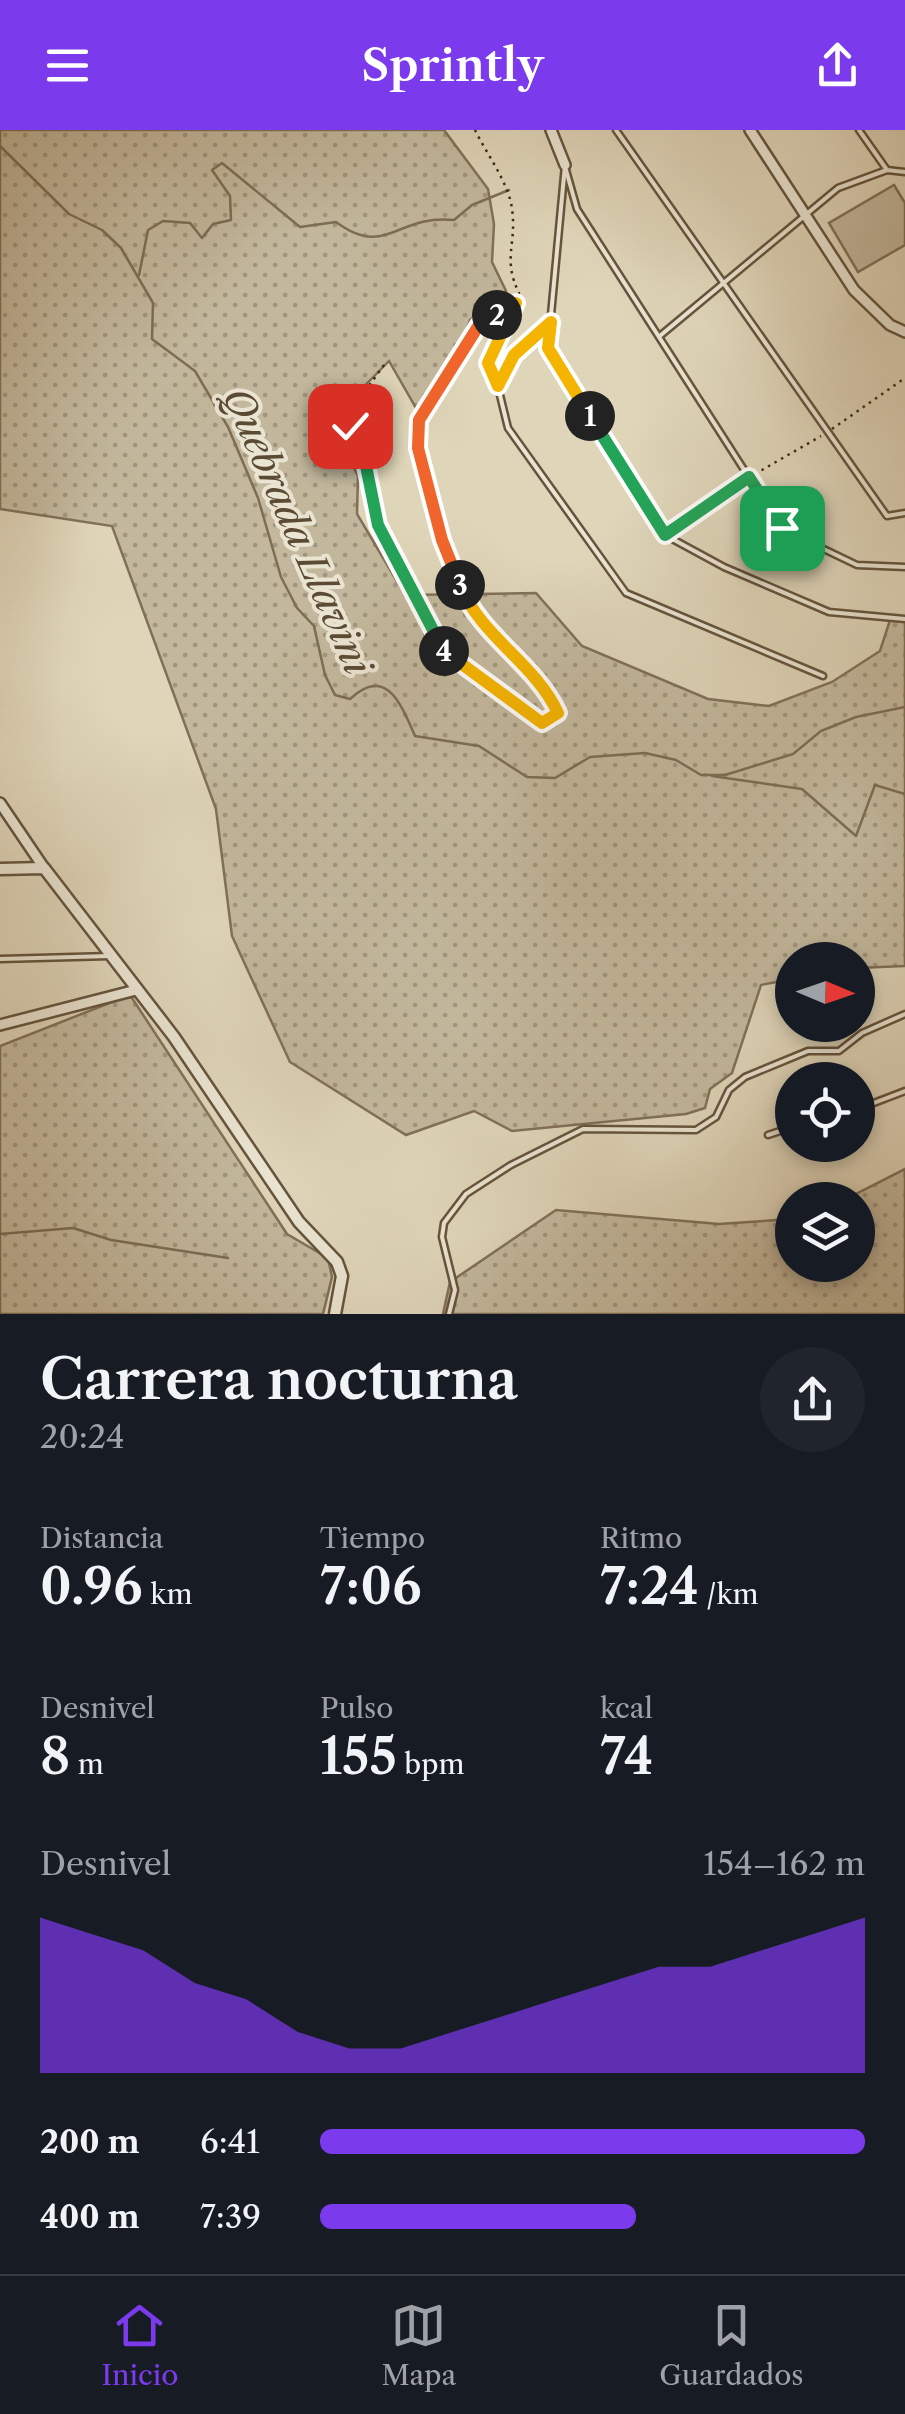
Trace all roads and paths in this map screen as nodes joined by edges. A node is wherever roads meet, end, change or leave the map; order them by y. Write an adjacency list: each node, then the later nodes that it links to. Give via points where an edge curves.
1 (475, 130): 11 (path, via 512,204 508,269 519,293)
2 (551, 130): 6 (street)
3 (616, 130): 10 (lane)
4 (750, 130): 9 (street)
5 (859, 130): 7 (lane)
6 (565, 166): 12 (lane); 14 (lane, via 577,209)
7 (887, 170): 8 (lane); 9 (lane, via 838,188)
8 (905, 172)
9 (806, 216): 10 (lane); 13 (street, via 854,290)
10 (723, 284): 14 (lane); 18 (lane)
11 (516, 303): 15 (path, via 479,325 419,420 418,448 442,540 471,612 554,704 558,713 542,723 443,650 378,525 350,426); 17 (path, via 488,363)
12 (551, 322): 17 (lane, via 514,355); 21 (lane, via 548,348)
13 (905, 332)
14 (659, 336): 19 (lane)
15 (384, 365)
16 (905, 378): 18 (path)
17 (498, 386): 24 (lane, via 508,428 626,592)
18 (827, 432): 19 (path); 20 (lane, via 887,516)
19 (749, 477): 21 (path); 22 (lane, via 782,528 857,565)
20 (905, 513)
21 (665, 535): 23 (lane, via 829,612)
22 (905, 567)
23 (905, 619)
24 (823, 676)
25 (0, 803): 27 (street)
26 (0, 868): 27 (street)
27 (44, 868): 28 (street)
28 (111, 956): 29 (lane); 30 (street)
29 (0, 959)
30 (136, 990): 32 (street); 37 (street, via 298,1222 338,1262)
31 (905, 1014): 38 (lane, via 839,1052 808,1051 745,1077 728,1090 716,1116 696,1130 584,1129 466,1194 442,1237 455,1290)
32 (0, 1024)
33 (905, 1091): 34 (lane)
34 (875, 1102)
35 (775, 1133): 36 (lane)
36 (768, 1135)
37 (335, 1314)
38 (449, 1314)

